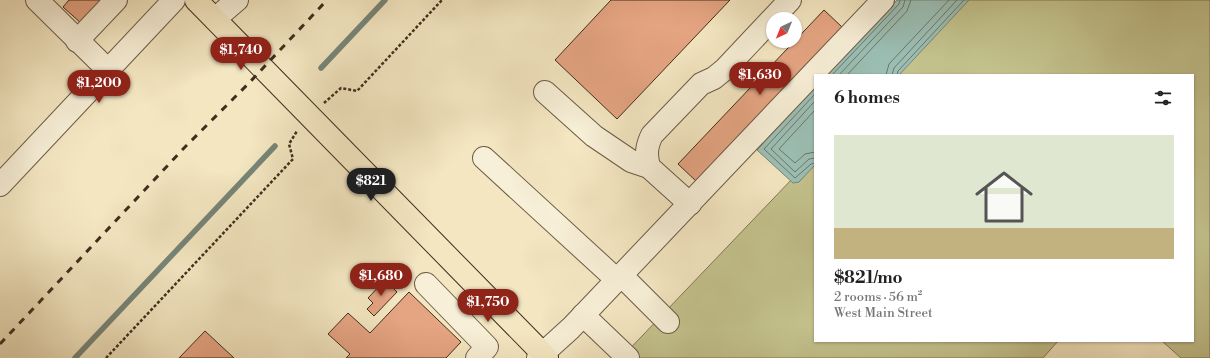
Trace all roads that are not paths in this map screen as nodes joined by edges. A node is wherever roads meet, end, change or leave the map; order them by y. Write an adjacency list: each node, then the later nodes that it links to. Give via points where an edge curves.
1 (37, 0): 9 (street)
2 (116, 0): 9 (street)
3 (174, 0): 10 (street)
4 (196, 0): 8 (main road)
5 (237, 0): 8 (street)
6 (790, 0): 13 (street, via 725,69 701,84 652,135 647,146 646,157)
7 (884, 0): 15 (street)
8 (215, 19): 20 (main road)
9 (77, 41): 10 (street)
10 (108, 70): 14 (street)
11 (545, 92): 13 (street, via 594,136 631,161)
12 (484, 158): 16 (street)
13 (649, 167): 15 (street)
14 (0, 184)
15 (690, 204): 16 (street)
16 (619, 278): 18 (street); 19 (street)
17 (426, 284): 21 (street, via 487,347)
18 (583, 315): 20 (street); 22 (street)
19 (668, 322)
20 (542, 356)
21 (477, 358)
22 (628, 358)

